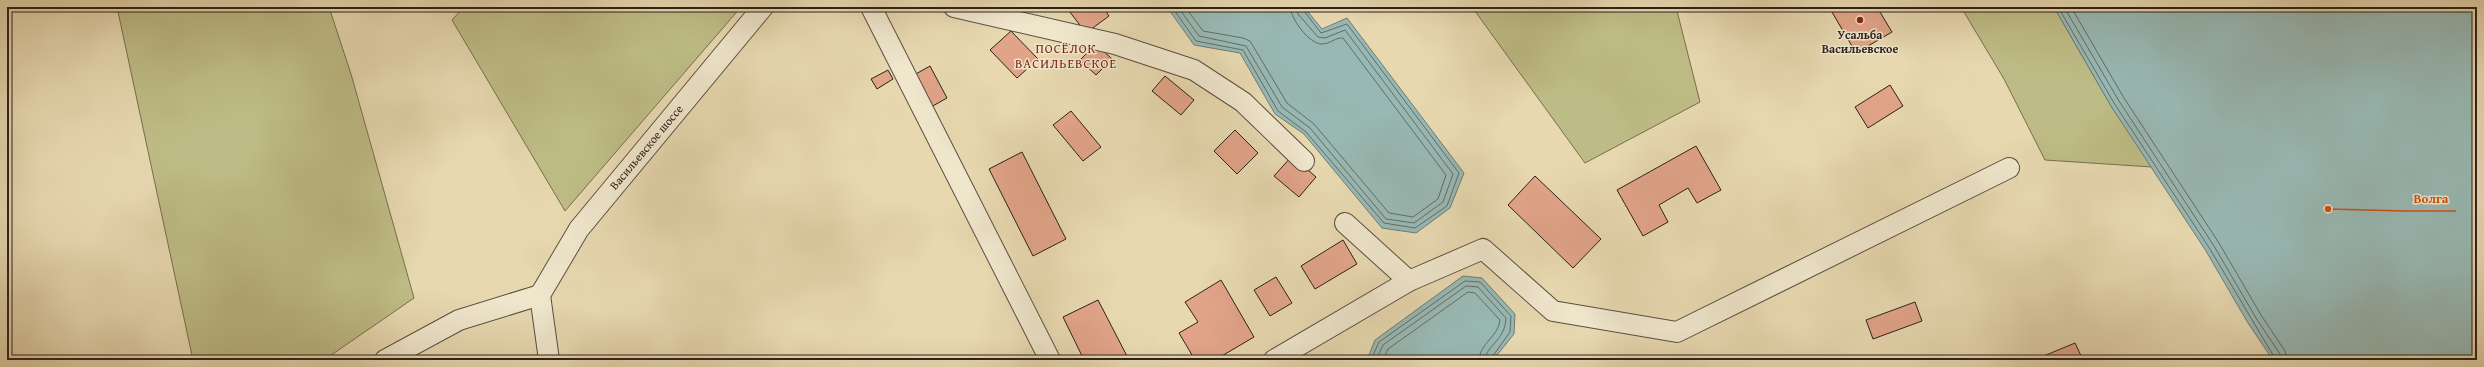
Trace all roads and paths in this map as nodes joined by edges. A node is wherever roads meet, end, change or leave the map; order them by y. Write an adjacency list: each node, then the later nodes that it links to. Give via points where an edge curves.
1 (762, 7): 8 (street, Васильевское шоссе, via 579,229)
2 (871, 7): 11 (street)
3 (954, 7): 4 (street, via 1115,44 1194,70 1243,102)
4 (1304, 160)
5 (2009, 168): 7 (street, via 1677,332 1553,311 1483,249)
6 (1345, 223): 7 (street)
7 (1409, 281): 12 (street)
8 (540, 295): 9 (street, via 459,320); 10 (street)
9 (385, 360)
10 (549, 360)
11 (1050, 360)
12 (1274, 360)

